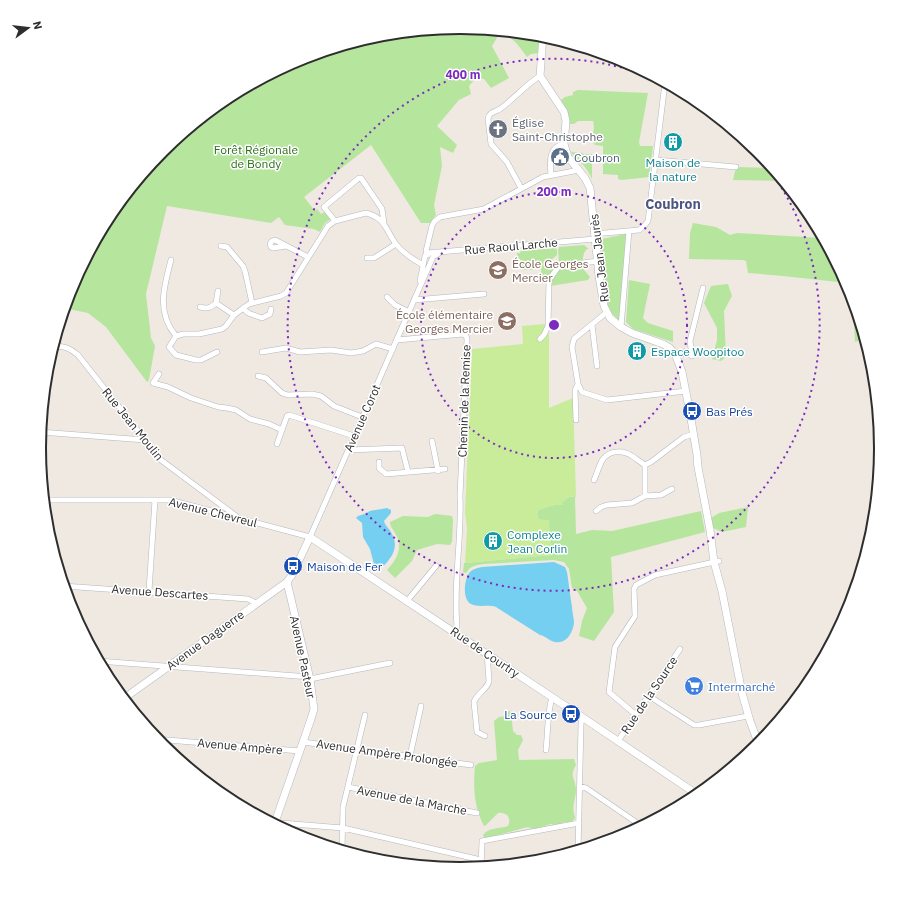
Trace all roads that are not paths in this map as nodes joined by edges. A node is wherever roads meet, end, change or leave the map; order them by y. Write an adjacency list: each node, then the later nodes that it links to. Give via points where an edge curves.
1 (542, 42): 2 (street)
2 (540, 76): 4 (street, Rue Jean Jaurès, via 564,112); 9 (street, via 489,115 488,119 491,144 507,162)
3 (664, 89): 5 (street)
4 (564, 144): 7 (street, Rue Jean Jaurès, via 568,157); 8 (street, via 553,150)
5 (656, 160): 6 (street); 12 (street, via 648,221 639,230)
6 (736, 167)
7 (579, 170): 8 (street); 13 (street, Rue Jean Jaurès, via 590,188)
8 (551, 175): 9 (street)
9 (521, 188): 18 (street, via 484,209 440,217 432,226)
10 (335, 221): 11 (street, via 366,213); 11 (street, via 324,207 362,178 382,209); 20 (street, via 328,226)
11 (384, 223): 14 (street)
12 (629, 232): 13 (street, Rue Raoul Larche); 43 (street)
13 (595, 237): 17 (street, Rue Raoul Larche); 24 (street, Rue Jean Jaurès)
14 (396, 244): 19 (street); 22 (street, via 374,258)
15 (221, 246): 34 (street, via 227,247 243,266)
16 (286, 246): 20 (street)
17 (441, 252): 18 (street, Rue Raoul Larche); 21 (street)
18 (426, 255): 19 (street, Rue Raoul Larche); 21 (street); 25 (street, Avenue Corot); 26 (street, via 429,258)
19 (410, 256): 25 (street)
20 (308, 257): 34 (street, via 286,293)
21 (433, 257): 26 (street, Avenue Corot)
22 (367, 258)
23 (171, 260): 44 (street, via 163,290 163,305 168,324)
24 (598, 261): 28 (street, via 559,266); 40 (street, Rue Jean Jaurès)
25 (423, 265): 33 (street, Avenue Corot)
26 (426, 273): 33 (street, Avenue Corot)
27 (542, 280): 28 (street)
28 (549, 280): 45 (street, via 548,326)
29 (703, 288): 51 (street, via 690,341 692,356)
30 (218, 291): 35 (street)
31 (484, 294): 33 (street)
32 (387, 297): 39 (street, via 395,305)
33 (414, 300): 39 (street, Avenue Corot)
34 (252, 302): 37 (street)
35 (216, 303): 36 (street, via 206,309); 41 (street)
36 (200, 307)
37 (243, 308): 38 (street, via 248,313 262,318 270,314); 41 (street)
38 (271, 309)
39 (409, 312): 46 (street, Avenue Corot)
40 (606, 312): 42 (street); 43 (street, Rue Jean Jaurès)
41 (234, 315): 44 (street, via 222,329)
42 (592, 325): 52 (street); 55 (street, via 574,339 572,347)
43 (621, 327): 51 (street, Rue Jean Jaurès, via 632,334 663,344)
44 (176, 336): 49 (street, via 169,347 176,355 201,360)
45 (540, 339)
46 (397, 340): 48 (street, Avenue Corot); 89 (street, Chemin de la Remise, via 463,334 467,340)
47 (59, 346): 63 (street, Rue Jean Moulin, via 68,347 78,355)
48 (393, 349): 50 (street, via 376,344 363,352 351,353 331,350 300,352 286,348); 57 (street, Avenue Corot)
49 (217, 352)
50 (262, 352)
51 (674, 353): 56 (street, via 679,362)
52 (597, 366)
53 (159, 374): 59 (street, via 154,383 218,407 236,410 250,419)
54 (258, 376): 57 (street, via 266,378 282,393 316,395 334,406)
55 (578, 384): 56 (street, via 582,392 607,400); 58 (street, via 575,390)
56 (686, 391): 61 (street)
57 (362, 417): 62 (street, Avenue Corot)
58 (576, 420)
59 (282, 430): 62 (street, via 289,415); 65 (street)
60 (46, 432): 63 (street)
61 (692, 434): 68 (street); 82 (street)
62 (354, 436): 66 (street, Avenue Corot)
63 (145, 440): 77 (street, Rue Jean Moulin, via 161,460)
64 (432, 441): 70 (street)
65 (277, 444)
66 (348, 450): 71 (street, via 402,448); 81 (street, Avenue Corot)
67 (379, 462): 71 (street, via 379,468 386,474)
68 (645, 465): 72 (street, via 627,453 613,452 602,460); 74 (street)
69 (445, 469): 70 (street)
70 (438, 471): 71 (street)
71 (408, 472)
72 (594, 480)
73 (672, 489): 74 (street, via 661,495)
74 (645, 496): 78 (street, via 632,503 607,505)
75 (49, 500): 76 (street, Avenue Chevreul)
76 (155, 500): 79 (street, Avenue Chevreul, via 180,502); 86 (street)
77 (224, 507): 79 (street); 80 (street, Rue Jean Moulin)
78 (596, 511)
79 (221, 513): 80 (street, Avenue Chevreul)
80 (238, 518): 81 (street, Avenue Chevreul)
81 (310, 537): 84 (street); 87 (street, Rue de Courtry)
82 (716, 561): 101 (street, via 655,575 636,585 635,616 615,647 609,692); 102 (street, via 739,692)
83 (436, 566): 87 (street)
84 (287, 582): 88 (street, Avenue Daguerre); 95 (street, Avenue Pasteur)
85 (69, 586): 86 (street, Avenue Descartes)
86 (149, 591): 88 (street, Avenue Descartes, via 248,599)
87 (407, 601): 89 (street, Rue de Courtry)
88 (256, 604): 94 (street, Avenue Daguerre)
89 (455, 632): 91 (street, Rue de Courtry)
90 (680, 649): 97 (street, Rue de la Source)
91 (487, 653): 98 (street, Rue de Courtry); 104 (street, via 488,685 474,702 477,732)
92 (104, 661): 94 (street)
93 (390, 663): 95 (street)
94 (169, 666): 95 (street); 96 (street, Avenue Daguerre)
95 (310, 678): 108 (street, Avenue Pasteur, via 314,708)
96 (127, 696)
97 (649, 696): 101 (street, Rue de la Source); 102 (street, via 694,725)
98 (552, 697): 103 (street, Rue de Courtry); 111 (street)
99 (421, 706): 112 (street)
100 (365, 715): 110 (street)
101 (636, 715): 107 (street, Rue de la Source)
102 (747, 716): 105 (street)
103 (582, 717): 107 (street, Rue de Courtry); 114 (street)
104 (485, 736)
105 (756, 739)
106 (165, 740): 109 (street, Avenue Ampère)
107 (618, 741): 116 (street, Rue de Courtry)
108 (303, 742): 109 (street, Avenue Pasteur); 110 (street, Avenue Ampère Prolongée)
109 (300, 750): 118 (street, Avenue Pasteur)
110 (356, 750): 112 (street, Avenue Ampère Prolongée); 115 (street)
111 (546, 750)
112 (410, 756): 113 (street, Avenue Ampère Prolongée)
113 (471, 765)
114 (580, 786): 119 (street); 120 (street)
115 (348, 787): 117 (street, Avenue de la Marche); 122 (street, via 343,807)
116 (692, 792)
117 (476, 813)
118 (274, 818)
119 (579, 823): 123 (street); 125 (street, via 482,841)
120 (636, 823)
121 (286, 824): 122 (street)
122 (343, 828): 124 (street); 125 (street)
123 (579, 845)
124 (342, 846)
125 (481, 860)

